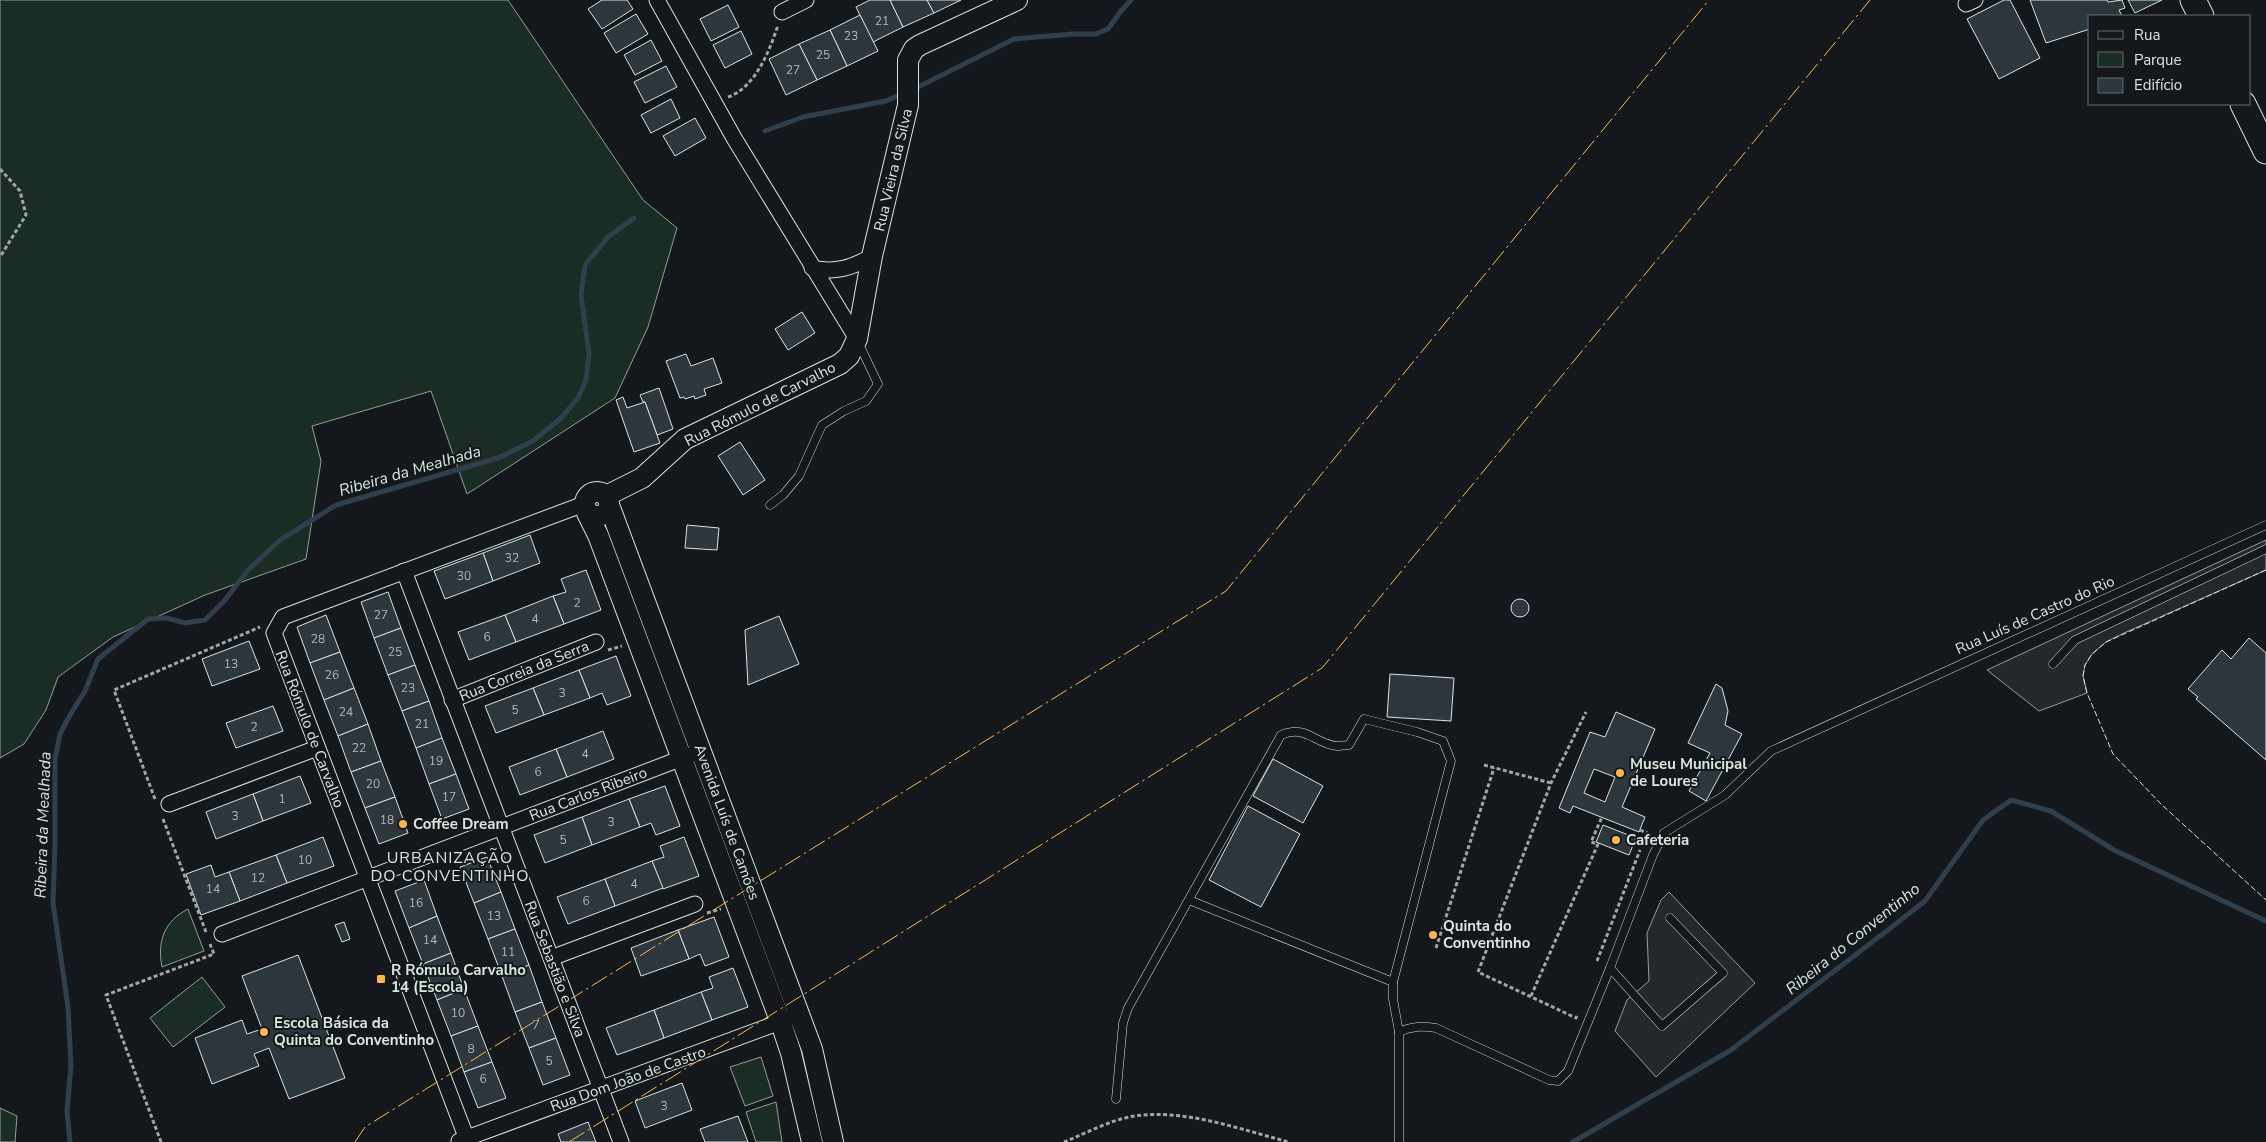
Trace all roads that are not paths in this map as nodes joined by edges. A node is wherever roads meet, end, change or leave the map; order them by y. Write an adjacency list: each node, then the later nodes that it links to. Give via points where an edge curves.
1 (657, 0): 10 (street)
2 (806, 0): 5 (street)
3 (1017, 0): 9 (street, Rua Vieira da Silva, via 920,45 910,54 908,106)
4 (2193, 0): 6 (main road)
5 (782, 12)
6 (2200, 15)
7 (2243, 105): 8 (main road)
8 (2266, 151)
9 (872, 256): 10 (street, via 845,269 828,271); 11 (street, Rua Vieira da Silva)
10 (812, 268): 11 (street)
11 (857, 340): 12 (street, Rua Rómulo de Carvalho, via 849,356 840,364 685,439 642,478); 13 (lane, via 878,384 866,401 822,425 799,476)
12 (608, 500): 14 (street, Rua Rómulo de Carvalho, via 603,515 595,516); 22 (street, Avenida Luís de Camões)
13 (770, 505)
14 (586, 508): 17 (street); 23 (street, Avenida Luís de Camões)
15 (2266, 525): 32 (lane, Rua Luís de Castro do Rio, via 1771,751 1725,795 1664,833)
16 (2266, 549): 19 (lane, via 2075,640)
17 (404, 571): 20 (street, Rua Sebastião e Silva); 21 (street, Rua Rómulo de Carvalho, via 284,616 274,633)
18 (596, 642): 20 (street, Rua Correia da Serra)
19 (2053, 664)
20 (452, 700): 25 (street, Rua Sebastião e Silva)
21 (317, 748): 24 (street); 26 (street, Rua Rómulo de Carvalho)
22 (701, 751): 23 (street, Rua Carlos Ribeiro); 34 (street, Avenida Luís de Camões)
23 (682, 758): 25 (street, Rua Carlos Ribeiro); 35 (street, Avenida Luís de Camões)
24 (161, 805)
25 (500, 827): 26 (street, Rua Carlos Ribeiro); 31 (street, Rua Sebastião e Silva)
26 (367, 878): 30 (street, Rua Carlos Ribeiro); 39 (street, Rua Rómulo de Carvalho)
27 (1189, 900): 33 (lane); 33 (lane, via 1281,735 1291,731 1305,733 1336,746 1349,745 1364,719 1443,741 1451,761); 38 (lane, via 1128,1008 1123,1023)
28 (695, 904): 31 (street)
29 (1670, 918): 32 (lane, via 1723,973 1662,1026)
30 (222, 934)
31 (551, 958): 37 (street, Rua Sebastião e Silva)
32 (1610, 968): 36 (lane, Rua Luís de Castro do Rio, via 1568,1071 1558,1081 1549,1080 1436,1028 1422,1026)
33 (1393, 982): 36 (lane, via 1392,999)
34 (799, 1015): 35 (street, Rua Dom João de Castro); 42 (street, Avenida Luís de Camões, via 812,1049)
35 (781, 1023): 37 (street, Rua Dom João de Castro); 41 (street, Avenida Luís de Camões)
36 (1400, 1032): 43 (lane)
37 (600, 1089): 39 (street, Rua Dom João de Castro); 40 (street, Rua Sebastião e Silva)
38 (1116, 1099)
39 (464, 1141)
40 (621, 1142)
41 (812, 1142)
42 (833, 1142)
43 (1399, 1142)

